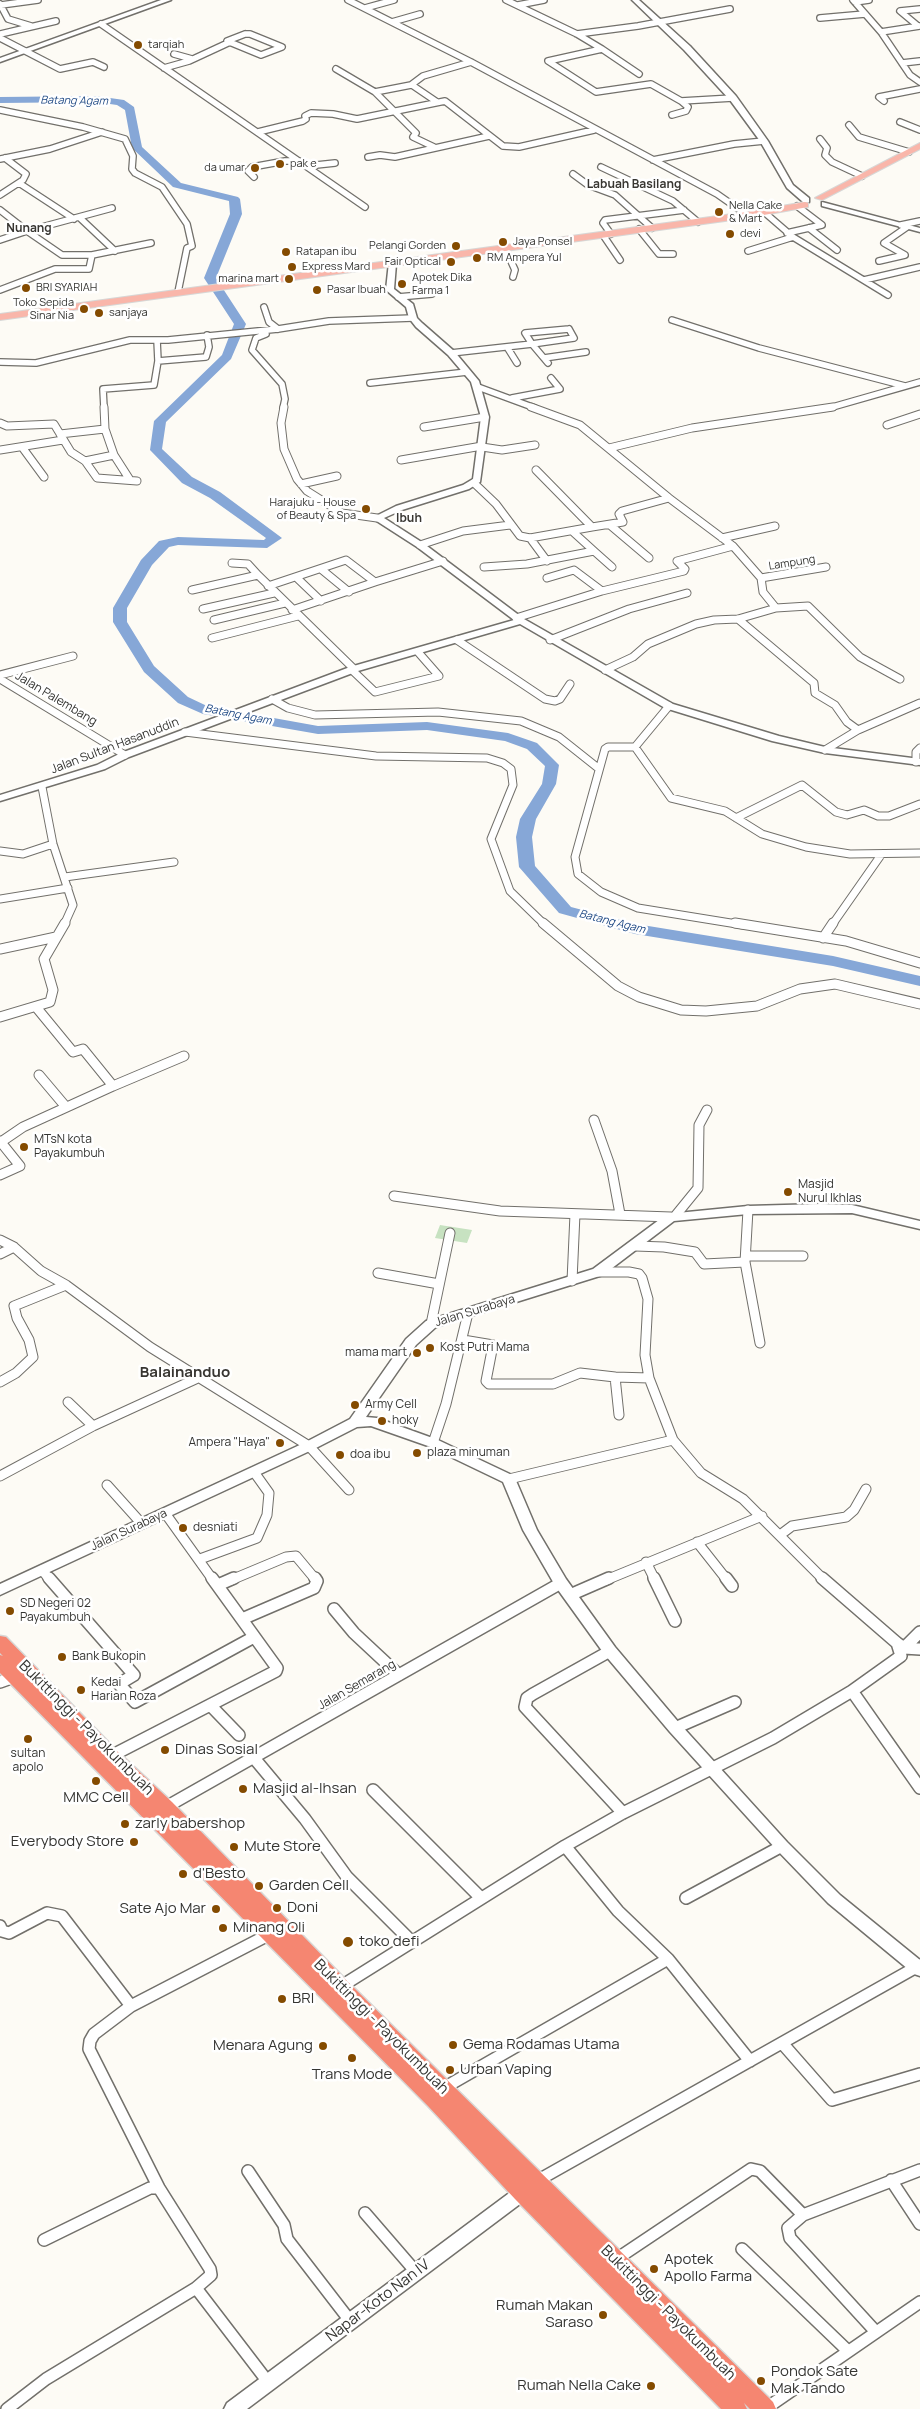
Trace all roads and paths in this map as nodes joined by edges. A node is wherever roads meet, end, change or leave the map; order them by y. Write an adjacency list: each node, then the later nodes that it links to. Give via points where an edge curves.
1 (38, 0): 10 (street)
2 (168, 0): 21 (street)
3 (348, 0): 12 (street)
4 (394, 0): 12 (street)
5 (506, 0): 11 (street)
6 (544, 0): 11 (street)
7 (635, 0): 20 (street)
8 (869, 0): 9 (street)
9 (854, 1): 16 (street)
10 (0, 5): 22 (street, via 8,19)
11 (518, 5): 25 (street)
12 (365, 8): 19 (street)
13 (730, 9): 20 (street)
14 (920, 9): 23 (street, via 900,12)
15 (420, 14): 19 (street)
16 (865, 14): 17 (street); 24 (street)
17 (820, 18)
18 (56, 21): 22 (street)
19 (392, 22): 34 (street)
20 (659, 22): 25 (street); 44 (street)
21 (101, 24): 29 (street); 37 (street)
22 (31, 26): 26 (street)
23 (919, 26): 24 (street)
24 (881, 32): 35 (street)
25 (577, 34): 28 (street)
26 (0, 36): 29 (street)
27 (230, 42): 27 (street, via 227,41 248,34 282,47 261,55); 32 (street)
28 (602, 49): 39 (street); 46 (street, via 548,61 596,92 652,84)
29 (25, 52): 31 (street); 36 (street, via 61,69 93,62)
30 (174, 54): 32 (street)
31 (0, 60)
32 (192, 60): 37 (street)
33 (920, 61): 35 (street)
34 (470, 62): 41 (street, via 423,76); 53 (street)
35 (902, 63): 40 (street)
36 (104, 67)
37 (164, 68): 55 (street)
38 (336, 69): 43 (street)
39 (639, 74)
40 (920, 82)
41 (412, 85): 43 (street); 47 (street)
42 (920, 90): 45 (street, via 880,97)
43 (375, 92): 49 (street)
44 (734, 98): 46 (street); 59 (street)
45 (884, 100)
46 (682, 101): 50 (street, via 688,108 686,111)
47 (437, 102): 49 (street); 57 (street, via 448,102)
48 (0, 110): 56 (street)
49 (394, 110): 55 (street, via 353,119 312,113 305,116 305,120); 60 (street, via 416,133 412,138)
50 (672, 115)
51 (900, 122): 54 (street)
52 (849, 125): 62 (street, via 859,137)
53 (594, 130): 57 (street, via 518,147 502,146); 65 (street)
54 (920, 130)
55 (258, 132): 66 (street)
56 (101, 133): 64 (street); 111 (street, via 126,139 134,156 132,169 162,187 187,224 192,246 186,248)
57 (489, 136): 60 (street)
58 (820, 139): 71 (street, via 827,148 825,154 832,162)
59 (764, 141): 65 (street); 76 (street)
60 (434, 146): 63 (street, via 391,157)
61 (920, 147): 62 (main road)
62 (909, 152): 71 (main road)
63 (368, 157)
64 (3, 159): 73 (street, via 26,174)
65 (653, 160): 83 (street)
66 (299, 161): 68 (street); 72 (street, via 252,166 248,171)
67 (335, 162): 68 (street)
68 (307, 166): 77 (street)
69 (602, 167): 80 (street, via 673,201)
70 (573, 174): 82 (street, via 588,185 615,196)
71 (862, 176): 75 (main road)
72 (254, 177)
73 (19, 183): 74 (street); 84 (street)
74 (0, 195)
75 (822, 201): 76 (main road, via 819,207); 87 (street)
76 (803, 204): 81 (main road); 89 (street, via 810,218 823,224)
77 (365, 206)
78 (112, 208): 84 (street)
79 (0, 210): 92 (street)
80 (684, 210): 82 (street); 86 (street)
81 (764, 212): 83 (main road); 93 (street)
82 (637, 215): 88 (street); 94 (street, via 605,220)
83 (747, 215): 86 (main road)
84 (77, 218): 92 (street); 100 (street)
85 (920, 221): 87 (street)
86 (698, 222): 88 (main road)
87 (904, 226): 91 (street); 105 (street, via 884,243 905,255)
88 (652, 228): 90 (main road)
89 (809, 228): 93 (street); 99 (street)
90 (639, 229): 94 (main road); 102 (street, via 658,254)
91 (920, 230)
92 (27, 231): 96 (street); 103 (street, via 62,255)
93 (787, 233): 95 (street)
94 (607, 234): 98 (main road); 104 (street)
95 (793, 237): 101 (street); 109 (street)
96 (0, 240)
97 (151, 243): 100 (street)
98 (505, 248): 106 (main road); 108 (street, via 515,270)
99 (838, 250)
100 (115, 251): 103 (street)
101 (748, 251)
102 (673, 254)
103 (92, 255): 110 (street, via 89,270 55,269)
104 (620, 260)
105 (879, 261)
106 (392, 264): 111 (main road); 114 (street, via 389,286)
107 (920, 267): 109 (street)
108 (513, 277)
109 (864, 280): 113 (street)
110 (0, 290)
111 (178, 292): 116 (main road)
112 (432, 294): 114 (street)
113 (888, 294)
114 (398, 298): 117 (street, via 410,306)
115 (264, 307): 119 (street, via 269,322)
116 (0, 317)
117 (413, 318): 119 (street, via 330,321); 126 (street)
118 (672, 320): 134 (street, via 752,346)
119 (276, 329): 120 (street); 156 (street, via 256,338 252,350 282,384 285,399 281,423 284,449)
120 (255, 331): 121 (street)
121 (207, 335): 122 (street); 127 (street, via 209,347 206,357)
122 (157, 340): 127 (street); 128 (street, via 125,340 36,363)
123 (532, 344): 123 (street, via 573,339 574,338 567,328 526,333); 124 (street); 125 (street, via 546,360)
124 (507, 347): 126 (street); 129 (street)
125 (586, 352)
126 (451, 353): 130 (street)
127 (158, 361): 142 (street, via 154,385 104,389)
128 (0, 362)
129 (517, 363)
130 (467, 372): 133 (street); 135 (street)
131 (551, 378): 136 (street, via 560,389)
132 (920, 382): 134 (street)
133 (370, 383)
134 (906, 386): 147 (street, via 822,410 692,428)
135 (478, 387): 136 (street); 138 (street)
136 (512, 398): 147 (street, via 580,425)
137 (920, 414): 140 (street)
138 (485, 417): 141 (street); 146 (street)
139 (0, 423): 143 (street, via 7,426 54,424)
140 (887, 425)
141 (424, 427)
142 (105, 429): 143 (street); 149 (street)
143 (62, 437): 145 (street); 151 (street, via 71,452)
144 (535, 444): 146 (street, via 502,450)
145 (22, 447): 148 (street); 154 (street)
146 (482, 447): 150 (street); 155 (street, via 479,475)
147 (609, 448): 157 (street)
148 (0, 450)
149 (114, 455): 151 (street); 151 (street, via 133,480 98,478)
150 (401, 460)
151 (85, 461)
152 (536, 470): 162 (street)
153 (337, 476): 156 (street)
154 (44, 477)
155 (474, 483): 158 (street); 159 (street, via 496,504)
156 (301, 484): 158 (street, via 322,502 342,513)
157 (669, 498): 160 (street, via 622,511 619,516 623,522); 165 (street)
158 (377, 518): 166 (street)
159 (510, 525): 164 (street, via 520,536); 166 (street, via 463,531)
160 (610, 525): 162 (street); 169 (street)
161 (775, 526): 165 (street)
162 (592, 528): 163 (street)
163 (572, 531): 164 (street); 168 (street)
164 (530, 538): 171 (street)
165 (722, 538): 167 (street)
166 (420, 545): 170 (street)
167 (733, 546): 180 (street); 184 (street, via 678,561 684,571)
168 (594, 551): 171 (street); 174 (street)
169 (649, 558)
170 (443, 561): 181 (street); 196 (street)
171 (547, 561): 173 (street)
172 (232, 563): 177 (street, via 248,564)
173 (484, 567)
174 (612, 567)
175 (826, 567): 180 (street, Lampung)
176 (322, 569): 178 (street); 181 (street, via 346,560); 185 (street)
177 (258, 575): 182 (street); 183 (street)
178 (297, 578): 182 (street); 188 (street)
179 (547, 578): 184 (street, via 574,570)
180 (761, 578): 190 (street, via 763,592)
181 (375, 582): 185 (street)
182 (268, 586): 186 (street)
183 (192, 590)
184 (602, 591): 196 (street)
185 (349, 592): 188 (street)
186 (274, 593): 189 (street); 191 (street)
187 (687, 593): 199 (street, via 629,608)
188 (321, 600): 192 (street)
189 (285, 603): 192 (street); 195 (street)
190 (776, 608): 194 (street); 205 (street, via 808,606 860,658)
191 (203, 610)
192 (292, 610): 193 (street)
193 (298, 616): 197 (street); 202 (street)
194 (738, 619): 203 (street, via 714,620 675,632 645,645 632,657); 210 (street, via 814,683 814,693 835,705 847,722)
195 (214, 620)
196 (518, 620): 198 (street, Jalan Sultan Hasanuddin); 199 (street)
197 (212, 638)
198 (458, 640): 200 (street, Jalan Sultan Hasanuddin); 206 (street, via 545,699 560,699)
199 (550, 640): 203 (street)
200 (418, 652): 202 (street, Jalan Sultan Hasanuddin); 202 (street, via 439,676 375,692)
201 (73, 656): 204 (street)
202 (353, 670): 207 (street, Jalan Sultan Hasanuddin)
203 (605, 670): 209 (street)
204 (0, 677): 215 (street, Jalan Palembang)
205 (900, 679)
206 (570, 684)
207 (272, 699): 211 (street, Jalan Sultan Hasanuddin); 217 (street, via 288,708 315,714 438,712 521,722 560,737)
208 (920, 703): 210 (street)
209 (668, 706): 212 (street); 214 (street, via 776,739)
210 (858, 730): 214 (street)
211 (185, 732): 215 (street, Jalan Sultan Hasanuddin); 235 (street, via 376,756 487,758 503,763 511,769 513,785 491,839 510,891 524,908 610,980 662,1006 696,1011 742,1008 764,1004 800,989 835,984)
212 (635, 747): 217 (street, via 608,747); 221 (street, via 671,798 724,811)
213 (920, 748): 216 (street, via 916,752)
214 (825, 750): 216 (street)
215 (125, 755): 218 (street, Jalan Sultan Hasanuddin, via 101,767)
216 (918, 762)
217 (598, 768): 231 (street, via 575,857 578,874 587,882 601,892 638,908)
218 (42, 787): 219 (street, Jalan Sultan Hasanuddin); 222 (street)
219 (0, 798)
220 (920, 804): 221 (street, via 890,816 878,816 864,810 847,816 836,812 802,785)
221 (736, 818): 225 (street, via 762,834 806,847)
222 (53, 844): 223 (street, via 23,854); 227 (street)
223 (0, 851)
224 (920, 853): 225 (street)
225 (881, 855): 231 (street)
226 (174, 862): 227 (street)
227 (65, 877): 228 (street)
228 (68, 888): 229 (street); 230 (street, via 73,905)
229 (0, 899)
230 (56, 937): 232 (street); 233 (street)
231 (823, 938): 234 (street, via 846,941)
232 (0, 949)
233 (47, 952): 236 (street, via 44,959 53,990 50,1002)
234 (920, 963)
235 (920, 1004)
236 (36, 1007): 237 (street); 240 (street, via 72,1052 83,1049)
237 (0, 1017)
238 (184, 1056): 240 (street)
239 (39, 1075): 241 (street)
240 (113, 1086): 241 (street)
241 (66, 1107): 244 (street)
242 (708, 1110): 250 (street, via 699,1125 698,1188)
243 (594, 1120): 249 (street, via 612,1171)
244 (0, 1142): 245 (street, via 20,1162 15,1170)
245 (0, 1175)
246 (394, 1196): 248 (street, via 500,1211)
247 (748, 1210): 250 (street); 251 (street, via 852,1209); 258 (street)
248 (575, 1214): 249 (street); 261 (street)
249 (620, 1214): 250 (street)
250 (673, 1216): 254 (street, Jalan Surabaya)
251 (920, 1225)
252 (450, 1233): 263 (street)
253 (0, 1240): 255 (street)
254 (635, 1246): 258 (street, via 695,1252 704,1264); 259 (street, Jalan Surabaya)
255 (14, 1247): 256 (street); 262 (street, via 41,1271)
256 (0, 1254)
257 (803, 1256): 258 (street)
258 (746, 1259): 267 (street)
259 (598, 1272): 261 (street, Jalan Surabaya); 270 (street, via 629,1272 642,1278 648,1299 645,1355)
260 (378, 1273): 263 (street)
261 (572, 1281): 264 (street, Jalan Surabaya)
262 (66, 1284): 269 (street, via 150,1347); 271 (street, via 14,1306 33,1357)
263 (439, 1284): 265 (street)
264 (468, 1313): 265 (street, Jalan Surabaya); 266 (street)
265 (431, 1324): 273 (street, Jalan Surabaya, via 411,1342)
266 (463, 1340): 268 (street, via 493,1345 486,1381 489,1384 553,1384 580,1374); 277 (street)
267 (760, 1343)
268 (615, 1376): 270 (street); 274 (street)
269 (200, 1377): 275 (street); 278 (street)
270 (649, 1378): 276 (street)
271 (0, 1382)
272 (68, 1402): 275 (street)
273 (368, 1415): 277 (street); 278 (street, Jalan Surabaya)
274 (619, 1415)
275 (93, 1426): 280 (street)
276 (673, 1440): 281 (street); 286 (street, via 702,1473 743,1499)
277 (433, 1443): 281 (street)
278 (309, 1446): 279 (street, Jalan Surabaya); 283 (street)
279 (254, 1472): 285 (street, Jalan Surabaya); 290 (street, via 269,1493 267,1515 257,1538)
280 (0, 1476)
281 (509, 1479): 295 (street, via 530,1530)
282 (107, 1485): 287 (street)
283 (349, 1490)
284 (866, 1490): 288 (street, via 854,1510 846,1516 792,1526)
285 (165, 1513): 287 (street, Jalan Surabaya); 290 (street)
286 (762, 1516): 288 (street); 289 (street, Jalan Semarang)
287 (142, 1524): 292 (street, Jalan Surabaya)
288 (780, 1534): 303 (street, via 829,1585)
289 (697, 1542): 291 (street, Jalan Semarang); 294 (street)
290 (200, 1559): 293 (street)
291 (646, 1562): 295 (street, Jalan Semarang); 299 (street)
292 (42, 1570): 296 (street, Jalan Surabaya); 301 (street, via 134,1675 119,1684 133,1702)
293 (218, 1585): 298 (street); 298 (street, via 286,1557 296,1556 317,1581 314,1588)
294 (732, 1586)
295 (565, 1589): 305 (street); 307 (street, Jalan Semarang)
296 (0, 1590)
297 (334, 1610): 307 (street)
298 (242, 1620): 301 (street)
299 (675, 1621)
300 (920, 1632): 303 (street)
301 (254, 1637): 311 (street, via 276,1671)
302 (0, 1642): 314 (highway, Bukittinggi - Payokumbuah)
303 (901, 1646): 304 (street); 309 (street, via 898,1659)
304 (920, 1649)
305 (610, 1651): 312 (street); 320 (street, via 527,1698 525,1707)
306 (0, 1662): 308 (highway, Bukittinggi - Payokumbuah)
307 (399, 1675): 315 (street, Jalan Semarang)
308 (7, 1679): 326 (highway, Bukittinggi - Payokumbuah)
309 (852, 1691): 316 (street, via 773,1738); 317 (street)
310 (734, 1702): 312 (street)
311 (211, 1706): 313 (street); 314 (street)
312 (675, 1728): 316 (street)
313 (238, 1735)
314 (111, 1756): 319 (highway, Bukittinggi - Payokumbuah)
315 (254, 1758): 319 (street, Jalan Semarang); 327 (street, via 348,1877)
316 (711, 1768): 320 (street); 322 (street)
317 (920, 1788)
318 (373, 1790): 323 (street)
319 (166, 1808): 330 (highway, Bukittinggi - Payokumbuah)
320 (623, 1814): 321 (street)
321 (565, 1846): 323 (street); 328 (street, via 618,1911)
322 (782, 1846): 324 (street); 329 (street, via 834,1899)
323 (480, 1897): 327 (street)
324 (686, 1898)
325 (0, 1926): 331 (street, via 2,1931 9,1933 48,1913 62,1916)
326 (270, 1934): 331 (street); 340 (highway, Bukittinggi - Payokumbuah, via 435,2100)
327 (412, 1942): 330 (street)
328 (668, 1959): 333 (street); 335 (street)
329 (919, 1967): 332 (street)
330 (340, 1987): 335 (highway, Bukittinggi - Payokumbuah)
331 (131, 2006): 339 (street, via 94,2034 89,2049)
332 (782, 2043): 333 (street); 334 (street, via 832,2100)
333 (750, 2061): 340 (street)
334 (920, 2074)
335 (442, 2089): 340 (highway, Bukittinggi - Payokumbuah)
336 (920, 2170): 338 (street)
337 (248, 2171): 350 (street, via 284,2225 287,2239)
338 (891, 2180): 342 (street); 343 (street)
339 (159, 2188): 344 (street, via 150,2188); 348 (street, via 210,2269 211,2274)
340 (529, 2188): 346 (highway, Bukittinggi - Payokumbuah); 347 (street, Napar-Koto Nan IV); 351 (highway, Bukittinggi - Payokumbuah)
341 (365, 2213): 347 (street)
342 (804, 2215): 346 (street, via 754,2168); 352 (street, via 788,2228 790,2238)
343 (920, 2224)
344 (44, 2240)
345 (742, 2249): 353 (street)
346 (615, 2260): 351 (highway, Bukittinggi - Payokumbuah)
347 (416, 2272): 350 (street, Napar-Koto Nan IV)
348 (196, 2288): 355 (street); 356 (street, via 46,2379)
349 (920, 2302): 352 (street)
350 (351, 2322): 355 (street, Napar-Koto Nan IV)
351 (667, 2326): 354 (highway, Bukittinggi - Payokumbuah)
352 (876, 2332): 353 (street)
353 (848, 2351): 359 (street)
354 (712, 2371): 358 (highway, Bukittinggi - Payokumbuah); 359 (highway, Bukittinggi - Payokumbuah)
355 (268, 2382): 357 (street, Napar-Koto Nan IV)
356 (8, 2409)
357 (234, 2409)
358 (736, 2409)
359 (765, 2409)

